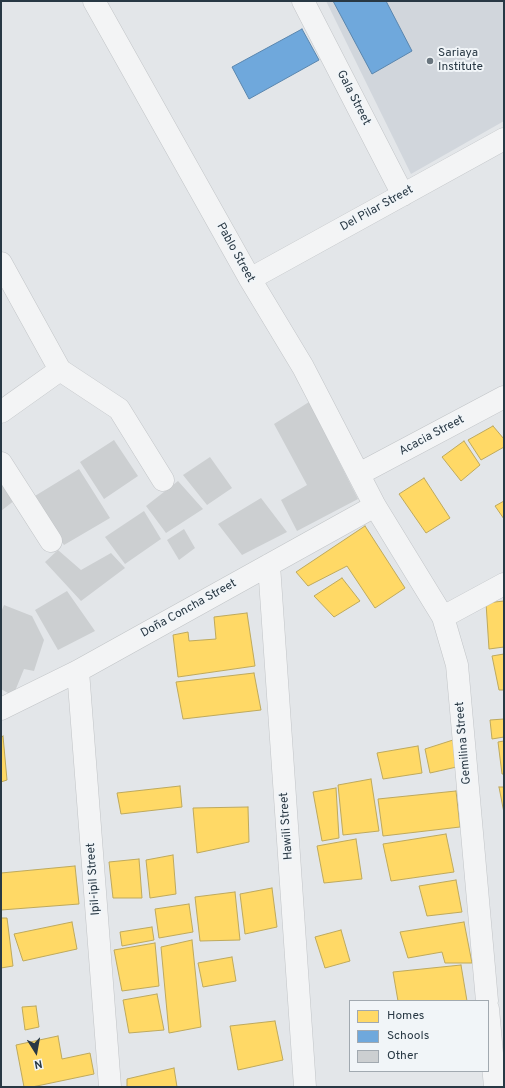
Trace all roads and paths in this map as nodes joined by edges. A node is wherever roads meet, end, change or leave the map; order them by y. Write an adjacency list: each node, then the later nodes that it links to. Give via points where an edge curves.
1 (94, 1): 6 (street, Pablo Street)
2 (304, 1): 4 (street, Gala Street)
3 (504, 139): 4 (street, Del Pilar Street)
4 (403, 195): 6 (street, Del Pilar Street)
5 (1, 263): 7 (street)
6 (250, 279): 11 (street, Pablo Street, via 303,367)
7 (60, 370): 9 (street); 12 (street, via 119,409)
8 (504, 397): 11 (street, Acacia Street)
9 (1, 412)
10 (1, 463): 14 (street)
11 (359, 474): 13 (street, Pablo Street)
12 (163, 480)
13 (375, 506): 15 (street, Doña Concha Street); 17 (street, Gemilina Street)
14 (51, 540)
15 (270, 565): 18 (street, Doña Concha Street); 23 (street, Hawili Street)
16 (504, 584): 17 (street)
17 (443, 617): 20 (street, Gemilina Street, via 457,665)
18 (78, 671): 19 (street, Doña Concha Street); 22 (street, Ipil-ipil Street)
19 (1, 709)
20 (487, 1000)
21 (489, 1020): 24 (street)
22 (110, 1087)
23 (305, 1087)
24 (495, 1087)

